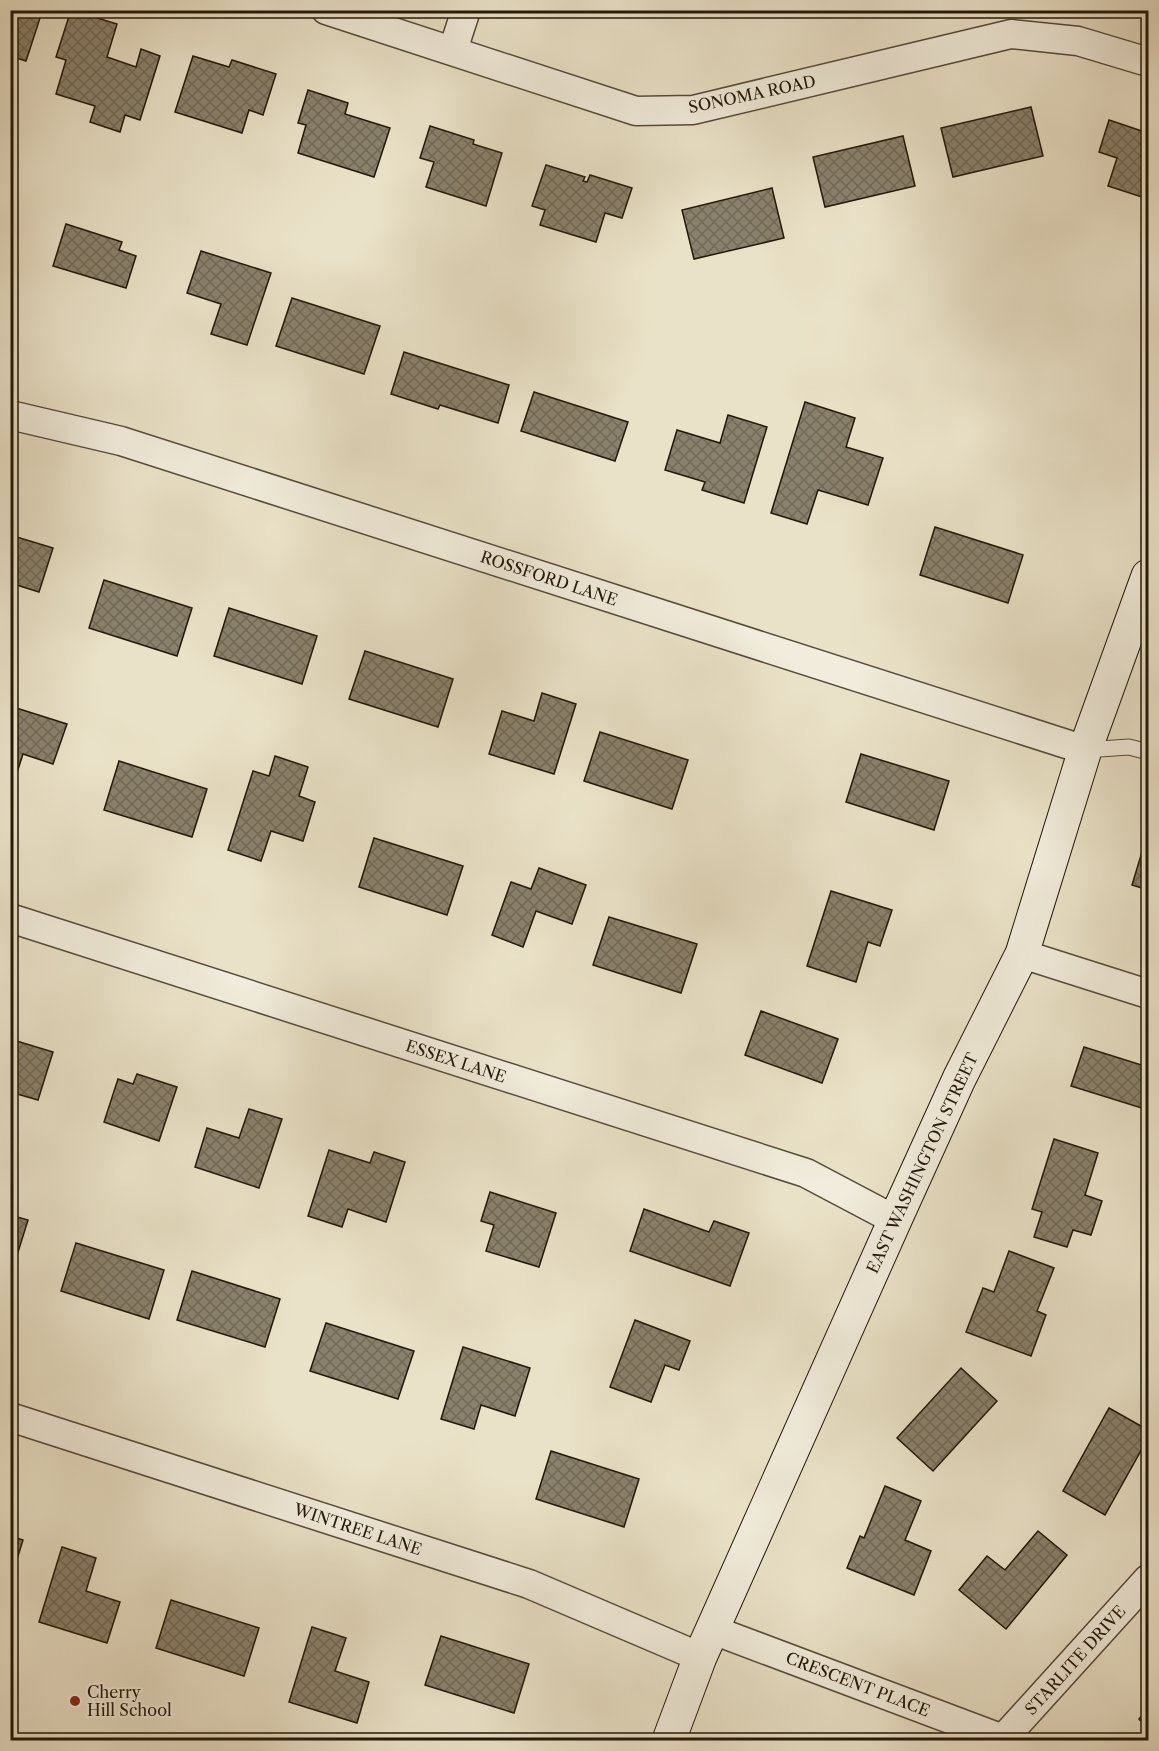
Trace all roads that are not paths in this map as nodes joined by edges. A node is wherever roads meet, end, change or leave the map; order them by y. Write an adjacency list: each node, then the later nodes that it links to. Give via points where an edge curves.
1 (326, 10): 3 (street, SONOMA ROAD)
2 (466, 10): 3 (street)
3 (453, 50): 4 (street, SONOMA ROAD, via 636,111 693,110 1011,34 1078,41)
4 (1149, 62)
5 (10, 415): 7 (street, ROSSFORD LANE, via 121,441)
6 (1149, 576): 7 (street, EAST WASHINGTON STREET)
7 (1085, 750): 8 (lane, via 1129,747); 10 (street, EAST WASHINGTON STREET)
8 (1149, 752)
9 (10, 918): 12 (street, ESSEX LANE, via 806,1173)
10 (1022, 954): 11 (street); 12 (street, EAST WASHINGTON STREET)
11 (1149, 994)
12 (895, 1220): 15 (street, EAST WASHINGTON STREET)
13 (10, 1418): 15 (street, WINTREE LANE)
14 (1149, 1579): 17 (street, STARLITE DRIVE)
15 (707, 1643): 16 (street, EAST WASHINGTON STREET); 17 (street, CRESCENT PLACE)
16 (669, 1740)
17 (1002, 1740)

